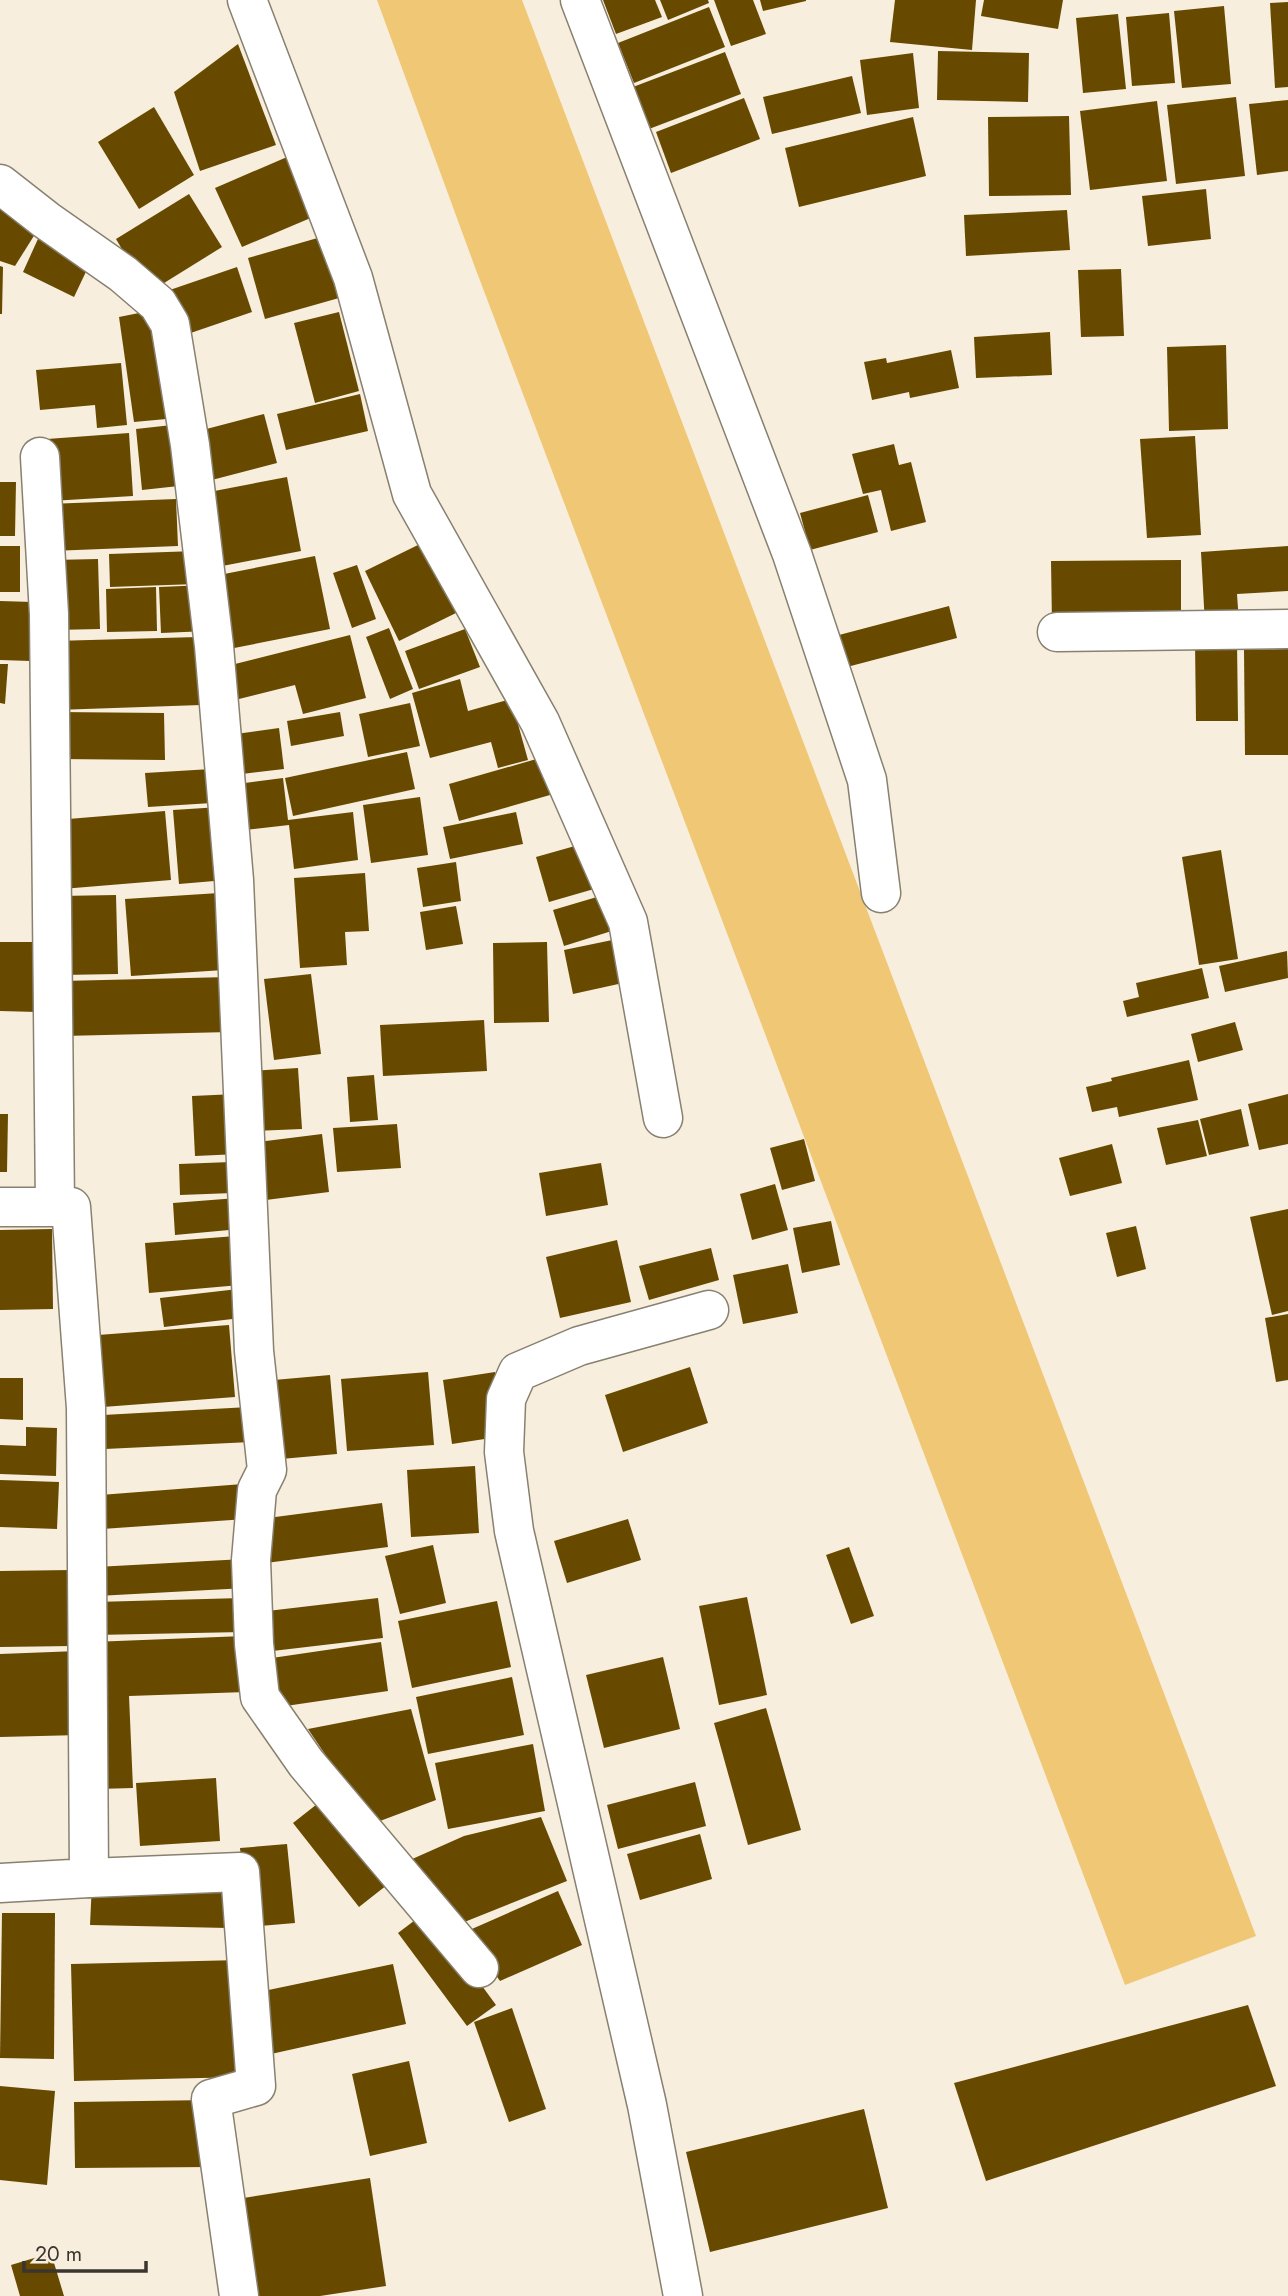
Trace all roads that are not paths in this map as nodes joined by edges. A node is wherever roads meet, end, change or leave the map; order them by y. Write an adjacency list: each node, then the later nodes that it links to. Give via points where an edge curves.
1 (247, 0): 8 (street, via 353,278 412,494 540,722 628,922)
2 (580, 0): 7 (street, via 792,554 867,780)
3 (0, 184): 14 (street, via 123,274 158,304 170,324 190,444 214,646 234,880 254,1351 267,1469 257,1490 251,1560 260,1697 306,1763)
4 (40, 457): 10 (street, via 49,614)
5 (1288, 629): 6 (street)
6 (1057, 632)
7 (881, 893)
8 (663, 1118)
9 (0, 1207): 10 (street)
10 (55, 1207): 12 (street, via 71,1207 86,1408)
11 (709, 1310): 16 (street, via 579,1346 517,1372 506,1399 505,1452 514,1531 647,2105)
12 (89, 1878): 13 (street); 15 (street, via 240,1872 256,2086 211,2099)
13 (0, 1883)
14 (479, 1968)
15 (239, 2296)
16 (683, 2296)

